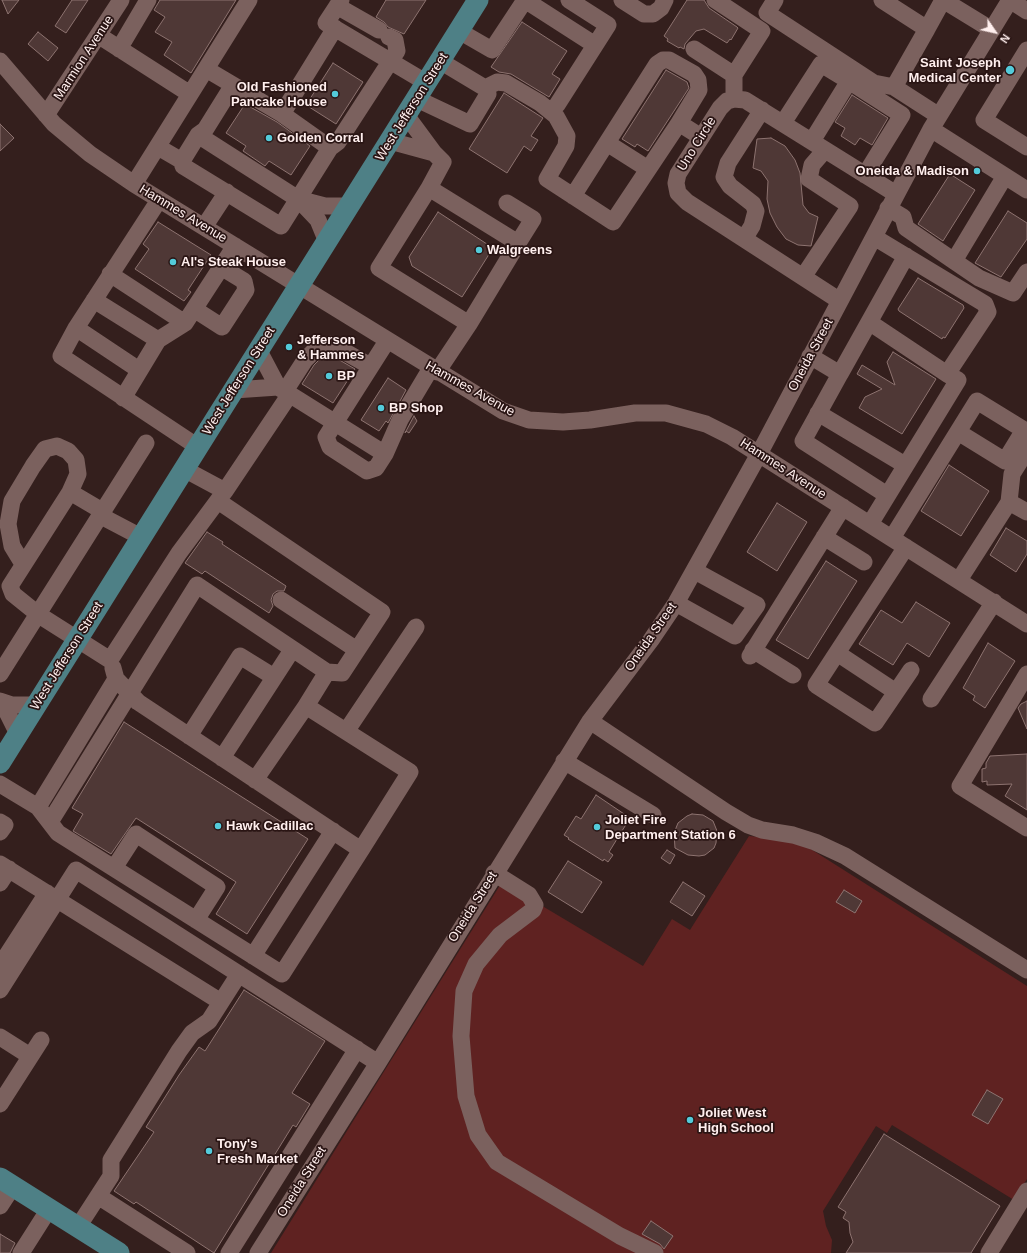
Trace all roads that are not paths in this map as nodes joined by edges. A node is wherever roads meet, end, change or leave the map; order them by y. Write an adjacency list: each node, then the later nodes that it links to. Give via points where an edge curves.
1 (121, 0): 20 (street, Marmion Avenue)
2 (148, 0): 22 (street)
3 (249, 0): 28 (street)
4 (478, 0): 19 (main road, West Jefferson Street)
5 (525, 0): 19 (street, via 492,50); 21 (street)
6 (569, 0): 21 (street, via 608,25)
7 (622, 0): 8 (street, via 644,14 653,14 661,8)
8 (665, 0)
9 (715, 0): 29 (street, via 762,31)
10 (775, 0): 32 (street, via 767,13 874,83)
11 (882, 0): 17 (street)
12 (943, 0): 17 (street); 18 (street)
13 (1010, 0): 15 (street); 18 (street, Oneida Street)
14 (339, 3): 16 (street, via 326,23); 26 (street, via 396,40 397,51)
15 (1027, 11)
16 (335, 28): 26 (street); 39 (street)
17 (927, 29): 32 (street)
18 (992, 30): 41 (street, Oneida Street)
19 (459, 31): 27 (main road, West Jefferson Street)
20 (98, 35): 22 (street); 40 (street, Marmion Avenue)
21 (595, 45): 37 (street)
22 (119, 49): 34 (street)
23 (694, 49): 29 (street)
24 (1026, 50): 50 (street, via 984,120)
25 (0, 61): 40 (street, Hammes Avenue)
26 (390, 61): 35 (street); 51 (street, via 338,142)
27 (440, 61): 33 (street); 35 (main road, West Jefferson Street)
28 (206, 69): 31 (street); 34 (street)
29 (734, 75): 36 (street)
30 (849, 81): 43 (street, via 821,64); 48 (street); 55 (street, via 902,115)
31 (233, 85): 39 (street); 44 (street, via 205,130)
32 (894, 87): 41 (street)
33 (485, 88): 35 (street, via 488,94 470,124); 61 (street, via 497,82 506,82 556,116 567,136 566,146 547,179)
34 (190, 94): 49 (street)
35 (417, 99): 46 (main road, West Jefferson Street); 52 (street)
36 (734, 99): 38 (street, via 745,100); 45 (street, Uno Circle, via 727,101 720,108)
37 (557, 105)
38 (762, 110): 43 (street); 69 (street, via 728,163 724,178 753,204 756,211 752,226)
39 (282, 114): 51 (street)
40 (46, 115): 57 (street, Hammes Avenue, via 90,154)
41 (935, 122): 56 (street); 64 (street, Oneida Street)
42 (679, 123): 45 (street); 47 (street, via 699,90 698,80 694,74 669,60 663,60 657,64); 54 (street)
43 (783, 123): 48 (street)
44 (198, 135): 53 (street); 62 (street)
45 (701, 137): 69 (street, Uno Circle, via 678,174 678,193 686,202)
46 (390, 141): 52 (street); 66 (main road, West Jefferson Street)
47 (607, 143): 54 (street); 61 (street)
48 (818, 145): 55 (street); 78 (street, via 809,179 850,206)
49 (158, 146): 53 (street); 57 (street)
50 (1027, 147)
51 (330, 148): 62 (street)
52 (434, 153): 58 (street, via 443,162)
53 (182, 161): 60 (street, via 183,166)
54 (648, 169): 61 (street, via 613,222)
55 (865, 175): 64 (street)
56 (1005, 176): 59 (street); 74 (street)
57 (134, 184): 63 (street, Hammes Avenue)
58 (429, 188): 71 (street); 84 (street, via 379,268)
59 (1027, 190)
60 (227, 192): 62 (street, via 281,226); 67 (street)
61 (573, 196)
62 (298, 199): 66 (street, via 325,206); 70 (street, via 318,220)
63 (159, 200): 67 (street, Hammes Avenue); 77 (street)
64 (892, 201): 68 (street, Oneida Street); 74 (street, via 904,217 906,228)
65 (507, 203): 71 (street, via 533,219)
66 (350, 206): 70 (main road, West Jefferson Street)
67 (204, 227): 72 (street, Hammes Avenue)
68 (874, 236): 73 (street); 81 (street, Oneida Street)
69 (744, 239): 78 (street, Uno Circle)
70 (327, 242): 79 (main road, West Jefferson Street)
71 (518, 243): 84 (street)
72 (235, 246): 75 (street); 79 (street, Hammes Avenue)
73 (906, 256): 83 (street); 94 (street, via 985,304 988,312)
74 (954, 261): 76 (street, via 979,278 1013,293)
75 (221, 267): 82 (street); 82 (street, via 244,281 246,290 222,327)
76 (1027, 272)
77 (110, 274): 80 (street); 82 (street)
78 (803, 277): 81 (street, Uno Circle)
79 (300, 286): 87 (street, Hammes Avenue); 88 (main road, West Jefferson Street)
80 (94, 300): 85 (street); 86 (street)
81 (840, 301): 89 (street, Oneida Street)
82 (189, 316): 86 (street)
83 (869, 322): 93 (street); 94 (street)
84 (469, 324): 92 (street)
85 (76, 328): 91 (street); 97 (street, via 61,356)
86 (158, 340): 91 (street)
87 (387, 341): 90 (street); 92 (street, Hammes Avenue)
88 (259, 351): 95 (main road, West Jefferson Street); 96 (street)
89 (810, 356): 93 (street); 105 (street, Oneida Street)
90 (370, 366): 96 (street, via 331,344 324,345 305,360); 99 (street)
91 (139, 370): 97 (street)
92 (434, 370): 104 (street, via 400,420); 105 (street, Hammes Avenue, via 503,411 529,420 563,422 635,413 666,413 706,424)
93 (840, 374): 98 (street)
94 (947, 374): 106 (street, via 958,380)
95 (234, 390): 96 (street); 102 (main road, West Jefferson Street)
96 (284, 391): 99 (street); 110 (street)
97 (123, 398): 102 (street)
98 (818, 413): 106 (street); 109 (street, via 803,441)
99 (334, 422): 104 (street); 104 (street, via 326,437 327,443 367,471 376,468)
100 (958, 432): 118 (street)
101 (146, 443): 114 (street)
102 (198, 447): 107 (main road, West Jefferson Street)
103 (1027, 450): 111 (street, via 1012,474)
104 (385, 454)
105 (759, 454): 112 (street, Hammes Avenue); 122 (street, Oneida Street)
106 (905, 465): 109 (street)
107 (184, 469): 110 (street); 116 (main road, West Jefferson Street)
108 (70, 492): 114 (street); 121 (street); 121 (street, via 78,474 76,460 68,451 57,446 45,449 12,501 8,524 12,546)
109 (887, 495): 115 (street)
110 (222, 496): 132 (street, via 382,612); 134 (street, via 179,553)
111 (1009, 502): 113 (street); 123 (street)
112 (843, 507): 115 (street, Hammes Avenue); 117 (street)
113 (1027, 512)
114 (103, 514): 116 (street); 127 (street)
115 (870, 524): 118 (street, Hammes Avenue)
116 (141, 537): 130 (main road, West Jefferson Street)
117 (824, 537): 120 (street); 139 (street, via 752,653)
118 (892, 538): 119 (street, Hammes Avenue)
119 (906, 547): 123 (street, Hammes Avenue); 133 (street)
120 (864, 562)
121 (23, 564): 127 (street, via 10,586 12,594)
122 (695, 571): 126 (street, Oneida Street); 126 (street, via 757,605 735,636)
123 (959, 580): 125 (street, Hammes Avenue)
124 (281, 600): 132 (street)
125 (994, 602): 128 (street, Hammes Avenue); 144 (street)
126 (676, 603): 149 (street, Oneida Street)
127 (39, 615): 130 (street); 137 (street)
128 (1025, 618)
129 (416, 627): 150 (street)
130 (77, 639): 134 (street); 146 (main road, West Jefferson Street)
131 (292, 650): 136 (street); 141 (street); 143 (street, via 197,585)
132 (357, 650): 136 (street, via 342,672)
133 (837, 654): 142 (street); 142 (street, via 816,685 875,723)
134 (110, 660): 140 (street)
135 (911, 670): 142 (street)
136 (327, 672): 148 (street)
137 (0, 674)
138 (1027, 674): 162 (street, via 960,786)
139 (793, 675)
140 (116, 678): 143 (street); 158 (street)
141 (274, 678): 152 (street, via 240,656); 153 (street)
142 (896, 692)
143 (130, 693): 152 (street, via 138,702); 161 (street)
144 (931, 699)
145 (0, 702): 146 (street)
146 (36, 705): 151 (main road, West Jefferson Street)
147 (0, 706): 151 (street, via 7,712)
148 (306, 706): 150 (street); 156 (street)
149 (590, 721): 154 (street, Oneida Street); 173 (street, via 748,825 815,842 845,856)
150 (347, 730): 165 (street, via 410,772)
151 (18, 734): 155 (main road, West Jefferson Street)
152 (189, 736): 153 (street)
153 (222, 758): 156 (street)
154 (564, 761): 159 (street); 168 (street, Oneida Street)
155 (0, 762)
156 (255, 780): 163 (street)
157 (0, 784): 158 (street)
158 (38, 807): 161 (street)
159 (653, 815)
160 (0, 822): 164 (street, via 4,825)
161 (50, 822): 166 (street, via 58,833)
162 (1027, 828)
163 (333, 831): 165 (street); 171 (street)
164 (0, 832)
165 (361, 850): 171 (street, via 282,974)
166 (114, 868): 170 (street); 170 (street, via 136,834 217,887)
167 (3, 872): 169 (street)
168 (494, 873): 181 (street, Oneida Street); 196 (street, via 530,895 535,905 533,910 500,935 476,964 464,991 461,1036 466,1096 478,1135 497,1162 620,1236)
169 (52, 896): 172 (street); 174 (street, via 76,870); 175 (street); 176 (street)
170 (196, 920): 171 (street)
171 (253, 956)
172 (0, 966)
173 (1027, 970)
174 (239, 974): 176 (street); 179 (street)
175 (0, 990)
176 (221, 1002): 187 (street, via 209,1021 192,1033 179,1051 111,1160 111,1176)
177 (1, 1039): 180 (street)
178 (41, 1040): 180 (street)
179 (357, 1049): 181 (street); 183 (street)
180 (30, 1056): 182 (street)
181 (378, 1062): 185 (street, Oneida Street)
182 (0, 1104)
183 (282, 1169): 185 (street); 194 (street)
184 (6, 1182): 188 (street); 189 (main road)
185 (302, 1182): 195 (street, Oneida Street)
186 (1027, 1191): 197 (street)
187 (98, 1196): 190 (street); 193 (street)
188 (0, 1206)
189 (49, 1209): 190 (main road); 191 (street)
190 (78, 1227): 192 (main road)
191 (21, 1253)
192 (119, 1253)
193 (187, 1253)
194 (229, 1253)
195 (258, 1253)
196 (655, 1253)
197 (989, 1253)

